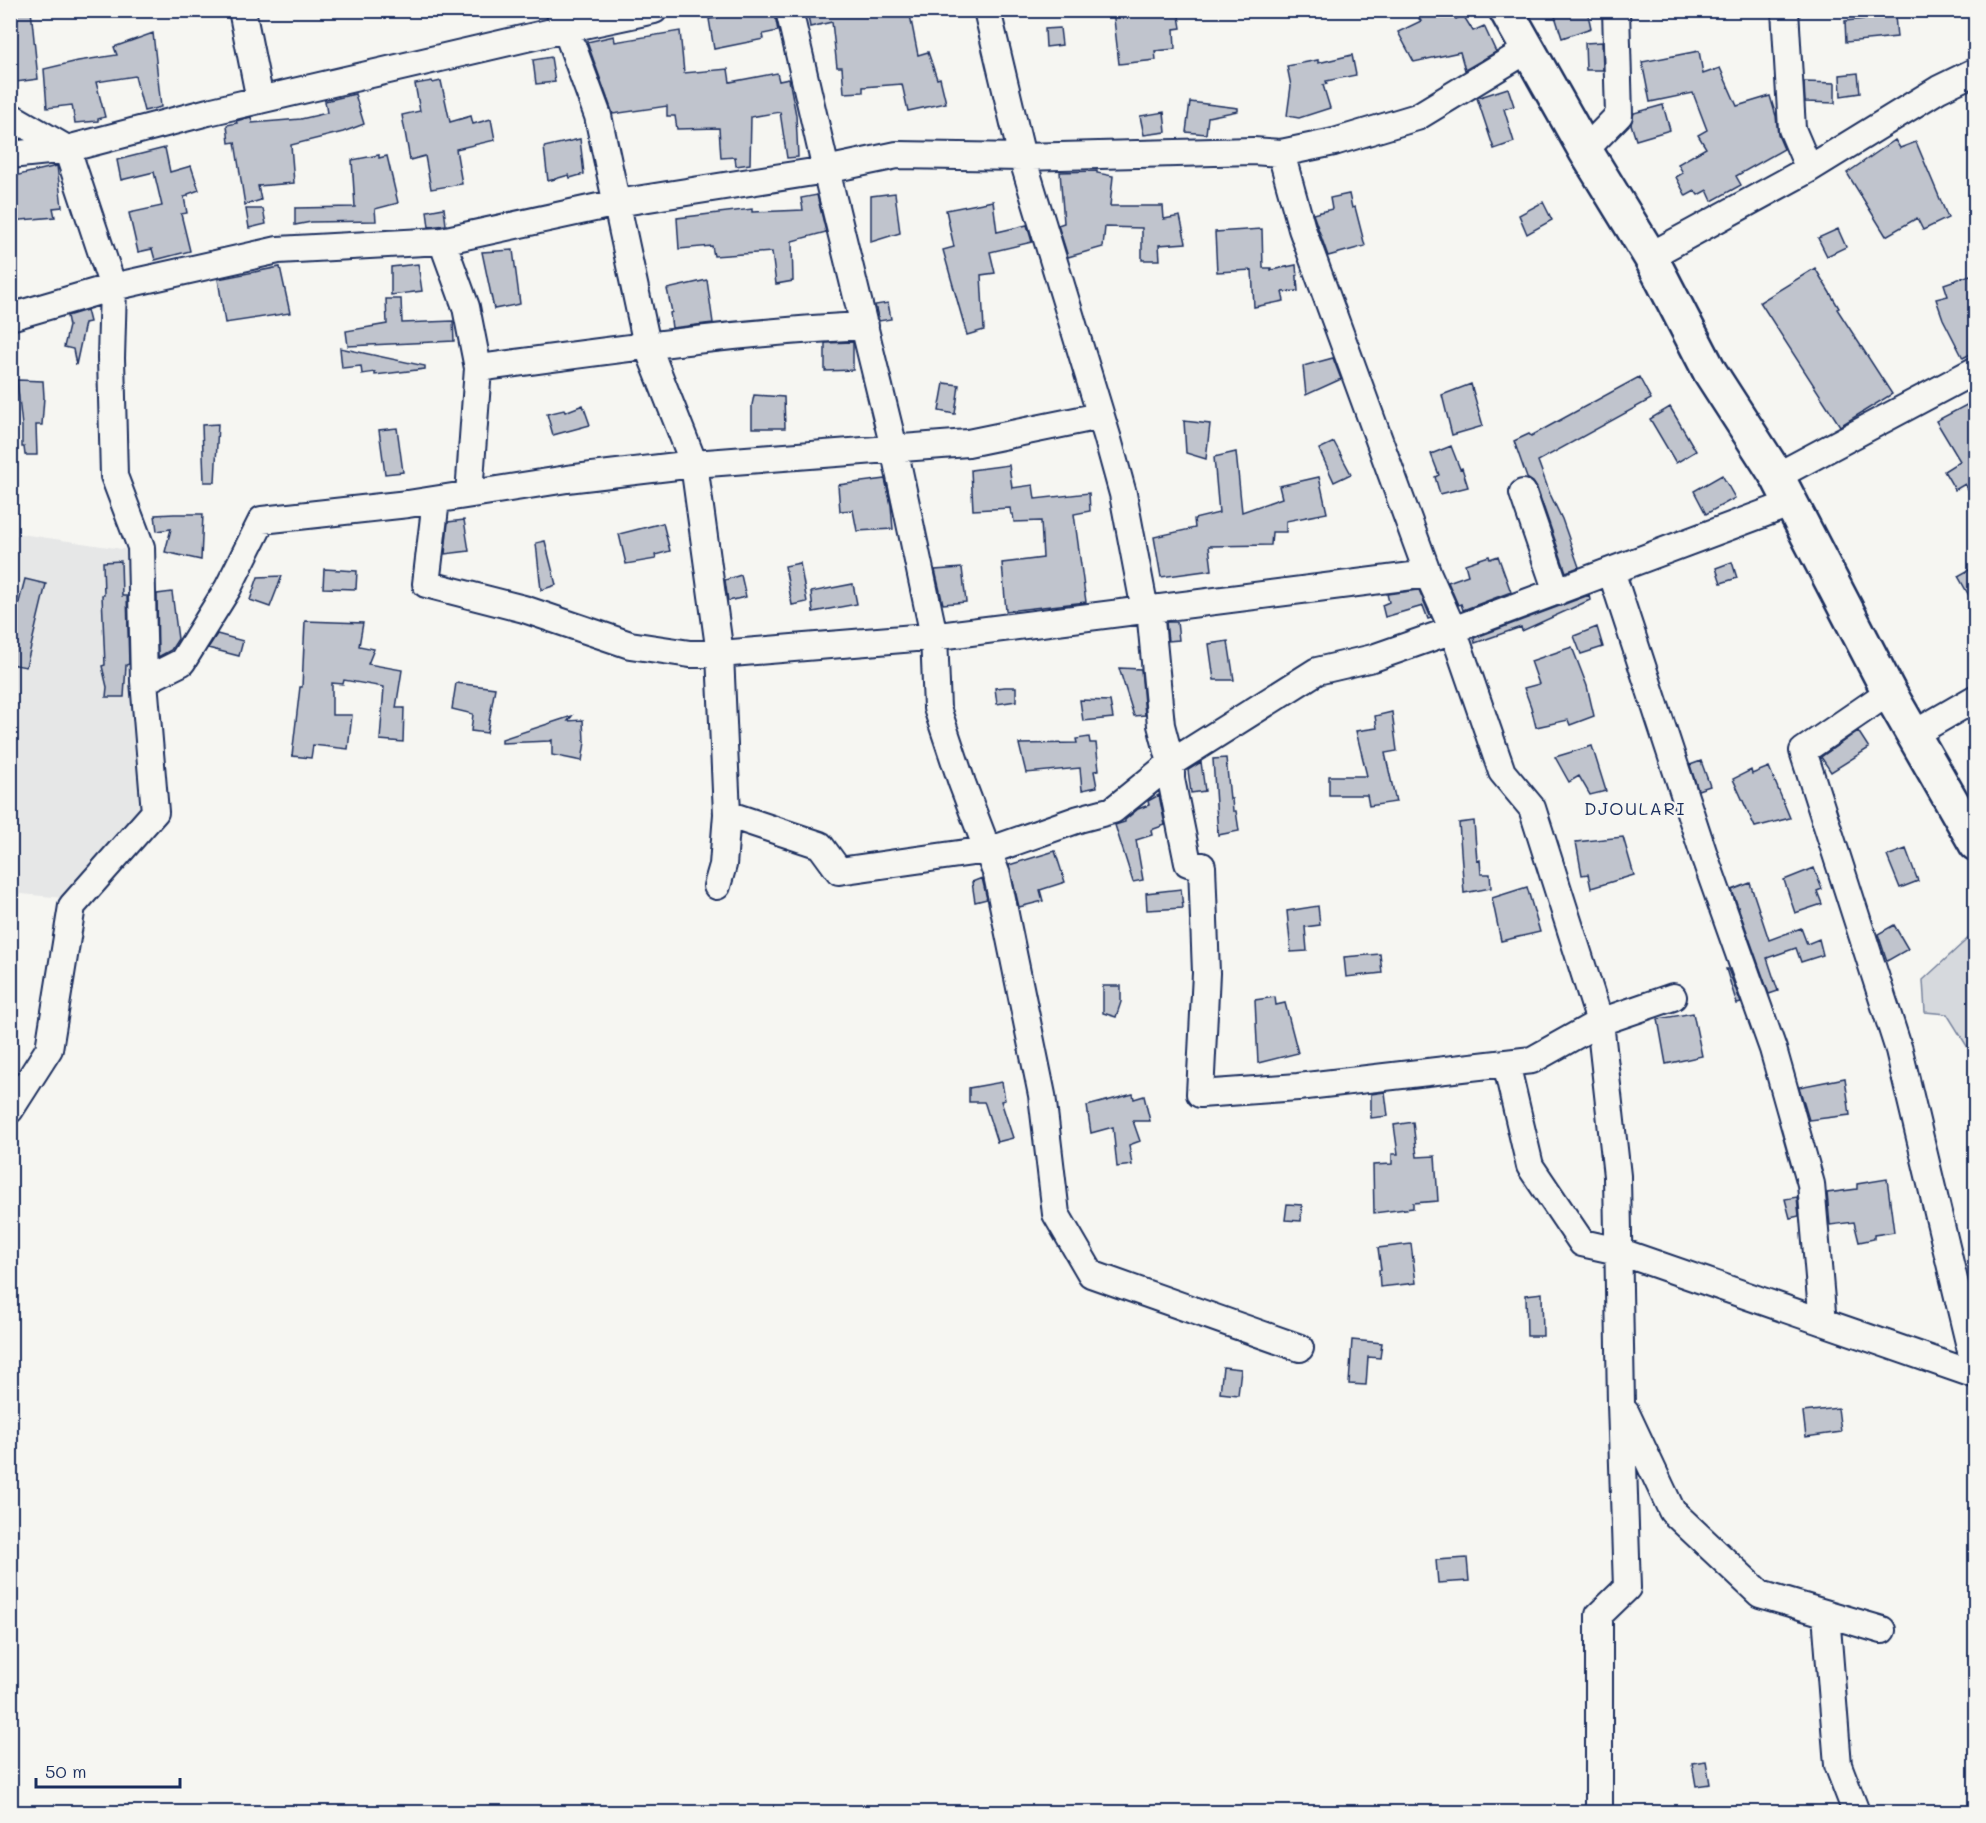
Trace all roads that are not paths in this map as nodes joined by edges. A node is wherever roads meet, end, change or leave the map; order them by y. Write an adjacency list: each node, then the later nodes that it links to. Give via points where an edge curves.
1 (242, 10): 11 (street)
2 (654, 10): 8 (street)
3 (789, 10): 19 (street)
4 (987, 10): 17 (street)
5 (1506, 10): 9 (highway)
6 (1616, 10): 14 (street, via 1619,115)
7 (1785, 10): 18 (street, via 1792,129)
8 (562, 20): 11 (street); 20 (street, via 598,116)
9 (1527, 50): 14 (highway); 15 (street, via 1417,117)
10 (1976, 71): 18 (street, via 1939,89)
11 (260, 100): 13 (street)
12 (10, 116): 13 (street)
13 (67, 149): 16 (street); 23 (street)
14 (1585, 150): 22 (highway)
15 (1281, 153): 17 (street); 37 (street, via 1302,229)
16 (10, 155)
17 (1022, 157): 19 (street, via 897,155); 29 (street)
18 (1809, 169): 22 (street)
19 (826, 170): 20 (street); 25 (street)
20 (617, 203): 21 (street); 26 (street)
21 (442, 241): 23 (street, via 278,250); 27 (street, via 466,307)
22 (1650, 256): 32 (highway, via 1710,372)
23 (113, 287): 24 (street); 43 (street, via 114,476 141,547)
24 (10, 317)
25 (865, 326): 26 (street, via 795,329); 30 (street)
26 (647, 345): 27 (street); 31 (street)
27 (478, 368): 34 (street)
28 (1976, 370): 32 (street)
29 (1100, 416): 30 (street, via 968,443); 39 (street, via 1122,494)
30 (894, 448): 31 (street); 41 (street)
31 (694, 464): 34 (street); 42 (street)
32 (1784, 490): 36 (street); 44 (highway)
33 (1522, 493): 38 (street)
34 (469, 494): 35 (street)
35 (436, 500): 42 (street, via 426,584 524,609 630,645); 43 (street, via 262,520 228,588 182,662)
36 (1611, 571): 38 (street); 57 (street, via 1706,861 1773,1049 1811,1184)
37 (1428, 574): 39 (street); 40 (street)
38 (1557, 592): 40 (street)
39 (1145, 610): 41 (street); 47 (street, via 1151,620 1161,725)
40 (1454, 630): 47 (street, via 1373,658 1317,671); 53 (street, via 1502,772 1532,808)
41 (934, 636): 42 (street); 50 (street, via 937,708)
42 (720, 654): 48 (street)
43 (144, 681): 55 (street, via 155,812 72,906 49,1049)
44 (1888, 692): 46 (highway); 59 (street, via 1803,751 1899,1050)
45 (1976, 698): 46 (street)
46 (1912, 735): 49 (highway)
47 (1171, 763): 50 (street, via 1113,810); 54 (street, via 1170,779 1188,863 1202,867 1206,973 1200,1094)
48 (727, 814): 50 (street, via 820,845 839,871); 51 (street, via 723,865)
49 (1976, 844)
50 (987, 850): 58 (street, via 997,875 1042,1095 1056,1214 1091,1274)
51 (717, 886)
52 (1673, 997): 53 (street)
53 (1600, 1022): 54 (street, via 1532,1060); 56 (street, via 1617,1176)
54 (1506, 1063): 56 (street, via 1530,1166 1581,1243)
55 (10, 1110)
56 (1618, 1251): 57 (street); 60 (street)
57 (1821, 1320): 59 (street)
58 (1300, 1347)
59 (1976, 1374)
60 (1621, 1403): 61 (street, via 1672,1512 1760,1594); 63 (street, via 1627,1588 1599,1615)
61 (1826, 1614): 62 (street); 64 (street, via 1838,1764)
62 (1881, 1630)
63 (1599, 1812)
64 (1856, 1812)

